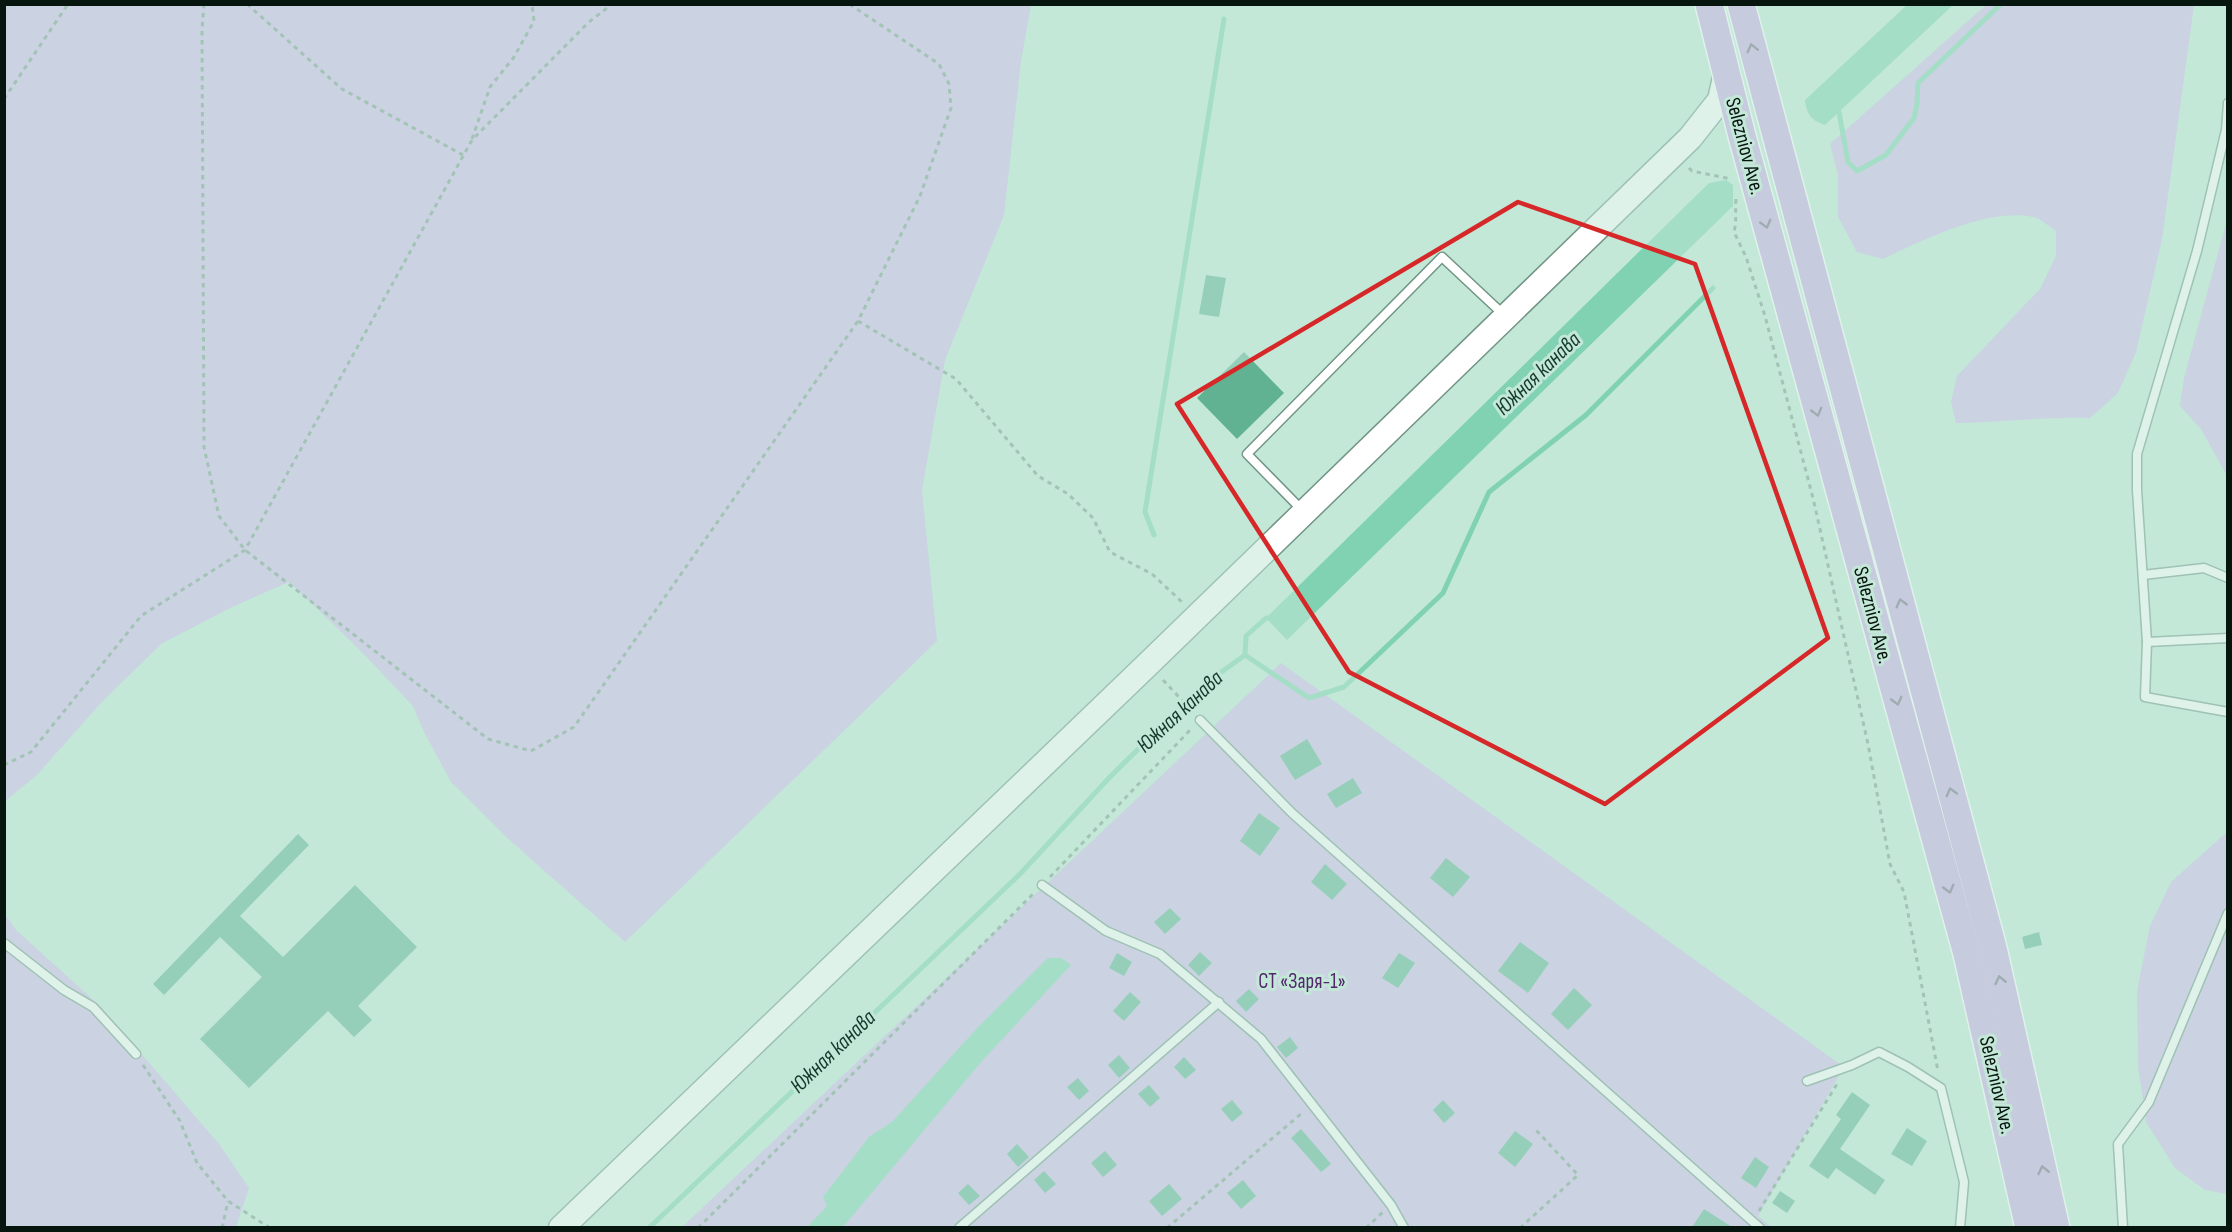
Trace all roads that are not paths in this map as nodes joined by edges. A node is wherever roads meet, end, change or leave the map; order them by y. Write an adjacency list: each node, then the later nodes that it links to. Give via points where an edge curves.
1 (1709, 4): 3 (main road, Selezniov Ave.)
2 (1741, 4): 28 (main road, Selezniov Ave., one-way to 2, via 1993,948)
3 (1726, 74): 5 (main road, via 1720,100); 6 (main road, Selezniov Ave.)
4 (2228, 103): 9 (lane, via 2226,130 2197,251 2138,454)
5 (1696, 131): 6 (main road, via 1723,127); 7 (main road)
6 (1742, 136): 27 (main road, Selezniov Ave., one-way to 27, via 1967,954)
7 (1506, 317): 8 (main road); 8 (lane, via 1442,256 1246,454)
8 (1305, 512): 22 (main road)
9 (2143, 575): 10 (lane, via 2204,568); 12 (lane)
10 (2228, 578)
11 (2228, 638): 12 (lane)
12 (2147, 642): 13 (lane, via 2145,697)
13 (2228, 712)
14 (1200, 720): 21 (lane, via 1292,813)
15 (1042, 885): 18 (lane, via 1106,931 1161,954)
16 (2228, 913): 29 (lane, via 2149,1102 2118,1144)
17 (4, 943): 19 (lane, via 64,990 93,1007)
18 (1219, 1002): 23 (lane); 24 (lane, via 1261,1039)
19 (136, 1054)
20 (1807, 1081): 26 (lane, via 1879,1052 1941,1088 1964,1182)
21 (1751, 1224): 25 (lane)
22 (561, 1227)
23 (959, 1227)
24 (1404, 1227)
25 (1760, 1227)
26 (1960, 1227)
27 (2029, 1227)
28 (2056, 1227)
29 (2123, 1227)

